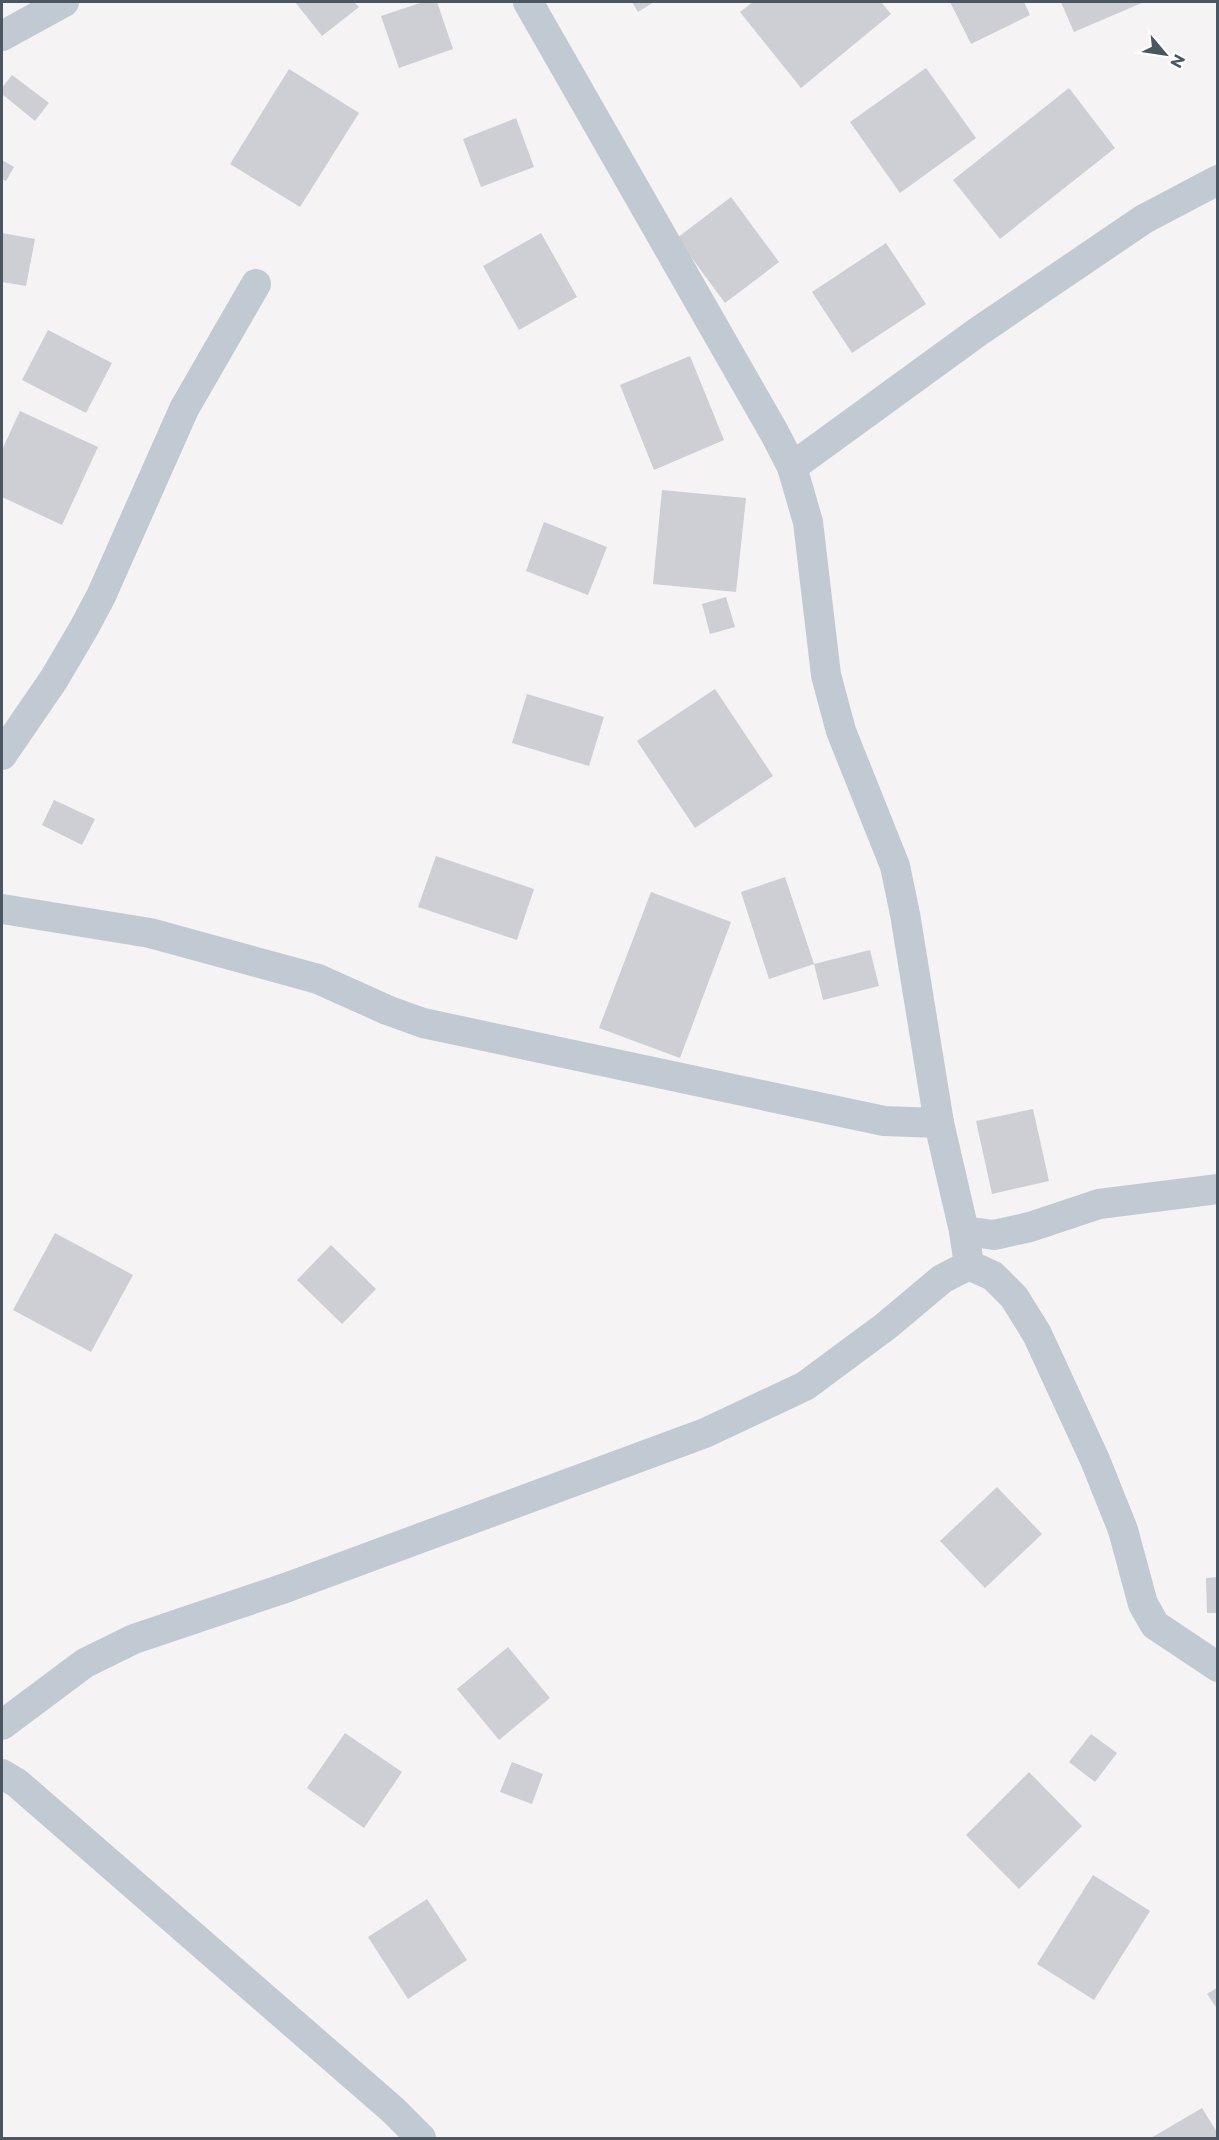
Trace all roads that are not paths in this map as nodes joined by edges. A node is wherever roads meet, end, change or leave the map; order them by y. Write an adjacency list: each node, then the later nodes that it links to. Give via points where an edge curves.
1 (64, 2): 3 (street)
2 (528, 2): 6 (street)
3 (14, 20)
4 (1218, 180): 6 (street, via 1144,219 979,331)
5 (256, 284): 7 (street, via 184,409 84,628)
6 (792, 467): 9 (street, via 808,522 826,675 841,731 894,866 905,914)
7 (2, 755)
8 (2, 909): 9 (street, via 150,933 318,979 423,1023 885,1121)
9 (939, 1123): 11 (street)
10 (1218, 1189): 11 (street, via 1099,1204 994,1235)
11 (964, 1231): 12 (street)
12 (969, 1264): 13 (street, via 993,1276 1014,1297 1037,1334 1095,1460 1123,1530 1143,1604 1155,1625); 14 (street, via 942,1279 886,1326 795,1391 694,1437 288,1587 134,1639 86,1663)
13 (1218, 1667)
14 (2, 1725)
15 (2, 1774): 16 (street, via 393,2110)
16 (421, 2139)

